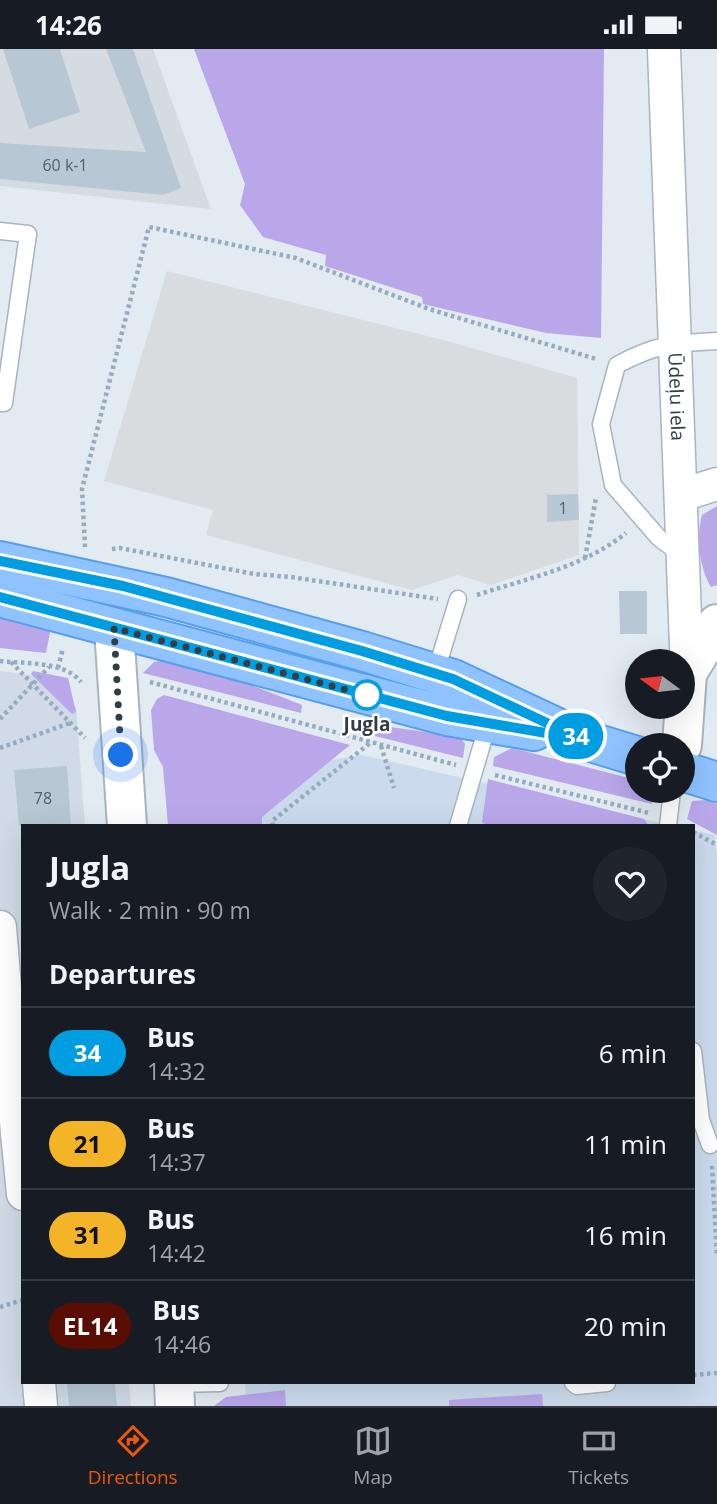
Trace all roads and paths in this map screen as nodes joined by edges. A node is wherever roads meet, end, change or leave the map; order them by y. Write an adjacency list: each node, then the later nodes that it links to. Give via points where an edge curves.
1 (664, 49): 4 (street, Ūdeļu iela)
2 (0, 231): 6 (lane, via 28,234 4,403)
3 (717, 341): 4 (lane)
4 (674, 343): 5 (lane, via 649,348); 9 (street, Ūdeļu iela)
5 (617, 365): 11 (path, via 429,309 296,258 149,227 82,489); 12 (lane, via 601,424 614,485 659,538)
6 (0, 403)
7 (717, 484): 9 (street)
8 (599, 486): 13 (path)
9 (682, 495): 12 (street, Ūdeļu iela)
10 (108, 550): 15 (path, via 120,548)
11 (85, 554)
12 (683, 556): 22 (street, Ūdeļu iela)
13 (585, 559)
14 (0, 561): 16 (main road)
15 (254, 574)
16 (123, 586): 20 (main road); 28 (main road)
17 (0, 597): 20 (main road)
18 (458, 599): 28 (lane)
19 (717, 624): 23 (street)
20 (114, 628): 34 (main road); 47 (street)
21 (66, 635): 27 (path)
22 (686, 649)
23 (695, 660)
24 (0, 661): 25 (path)
25 (11, 662): 26 (path); 31 (path)
26 (50, 667): 27 (path); 31 (path)
27 (58, 668): 30 (path, via 73,672)
28 (435, 674): 36 (main road)
29 (142, 680): 37 (path)
30 (81, 682)
31 (33, 685): 32 (path); 33 (path)
32 (0, 719)
33 (70, 723): 35 (path); 39 (path)
34 (488, 724): 36 (main road); 41 (lane)
35 (85, 738)
36 (581, 739): 40 (main road)
37 (371, 743): 38 (path); 48 (path)
38 (381, 745): 41 (path); 44 (path)
39 (0, 748)
40 (625, 752)
41 (475, 770): 46 (path); 49 (lane)
42 (695, 775): 43 (main road)
43 (717, 782)
44 (394, 788)
45 (670, 803): 46 (lane)
46 (668, 822)
47 (127, 824)
48 (273, 824)
49 (459, 824)
50 (695, 833): 51 (path)
51 (717, 845)
52 (0, 943): 54 (street)
53 (695, 1068): 55 (lane, via 701,1120)
54 (20, 1133): 56 (street)
55 (710, 1145): 57 (path)
56 (21, 1153)
57 (717, 1256)
58 (21, 1301): 59 (path)
59 (0, 1307)
60 (717, 1373): 61 (path)
61 (695, 1375)
62 (39, 1384): 67 (street)
63 (214, 1384): 66 (lane)
64 (574, 1384): 65 (lane)
65 (597, 1384)
66 (174, 1391)
67 (41, 1406)

